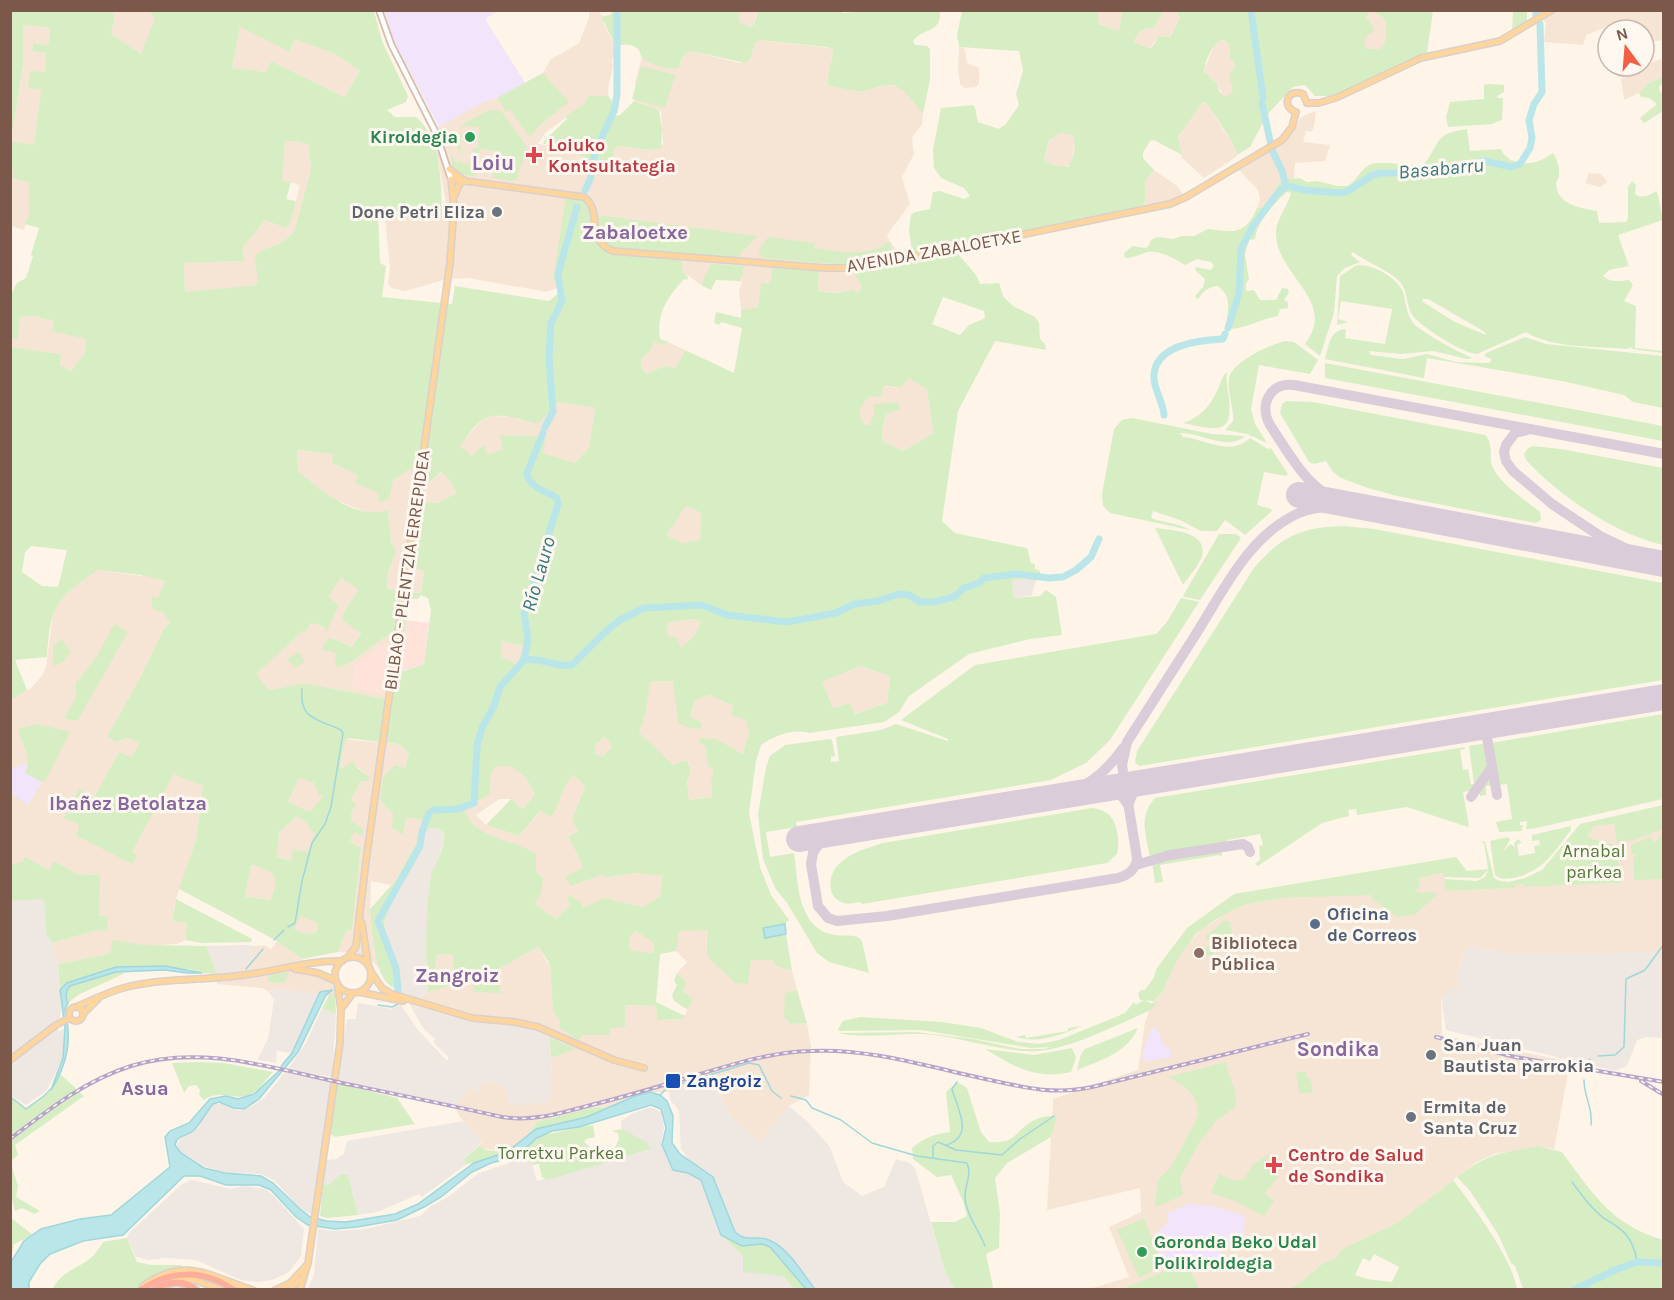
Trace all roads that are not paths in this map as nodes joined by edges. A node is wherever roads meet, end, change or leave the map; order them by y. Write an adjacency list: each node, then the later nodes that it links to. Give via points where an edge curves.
1 (1552, 10): 5 (main road, AVENIDA ZABALOETXE, via 1500,41 1421,58 1338,97 1302,109 1290,131 1271,147 1170,204 843,269 614,251 604,247 596,236 589,201 584,197)
2 (380, 12): 3 (main road)
3 (449, 169): 4 (main road); 5 (main road)
4 (451, 179): 5 (main road); 6 (main road)
5 (464, 180): 6 (main road)
6 (454, 200): 7 (main road, BILBAO - PLENTZIA ERREPIDEA)
7 (361, 914): 8 (main road, via 356,946); 9 (main road)
8 (345, 959): 9 (main road, via 357,957); 10 (main road); 11 (main road, via 336,970)
9 (370, 969): 12 (main road, via 370,982); 14 (main road, via 386,991)
10 (279, 970): 11 (main road, via 310,971); 13 (main road, via 151,983)
11 (336, 982): 12 (main road); 16 (main road)
12 (355, 993): 14 (main road); 16 (main road)
13 (107, 994): 15 (main road); 18 (main road)
14 (419, 1003): 22 (main road, via 472,1018 537,1028 616,1061)
15 (76, 1007): 17 (main road); 18 (main road)
16 (341, 1009): 23 (main road, via 340,1043)
17 (70, 1011): 19 (main road); 20 (main road)
18 (84, 1013): 19 (main road, via 79,1021)
19 (70, 1018): 20 (main road)
20 (44, 1034): 21 (main road)
21 (10, 1060)
22 (644, 1068)
23 (307, 1265): 31 (main road, via 290,1283); 32 (main road); 33 (main road)
24 (140, 1290): 29 (highway, via 169,1276 195,1275 219,1281); 30 (main road, via 160,1276 186,1270 212,1274)
25 (146, 1290): 28 (main road, via 175,1278 195,1280)
26 (153, 1290): 27 (highway, via 178,1282)
27 (196, 1290)
28 (221, 1290)
29 (233, 1290)
30 (253, 1290)
31 (275, 1290)
32 (290, 1290)
33 (298, 1290)

